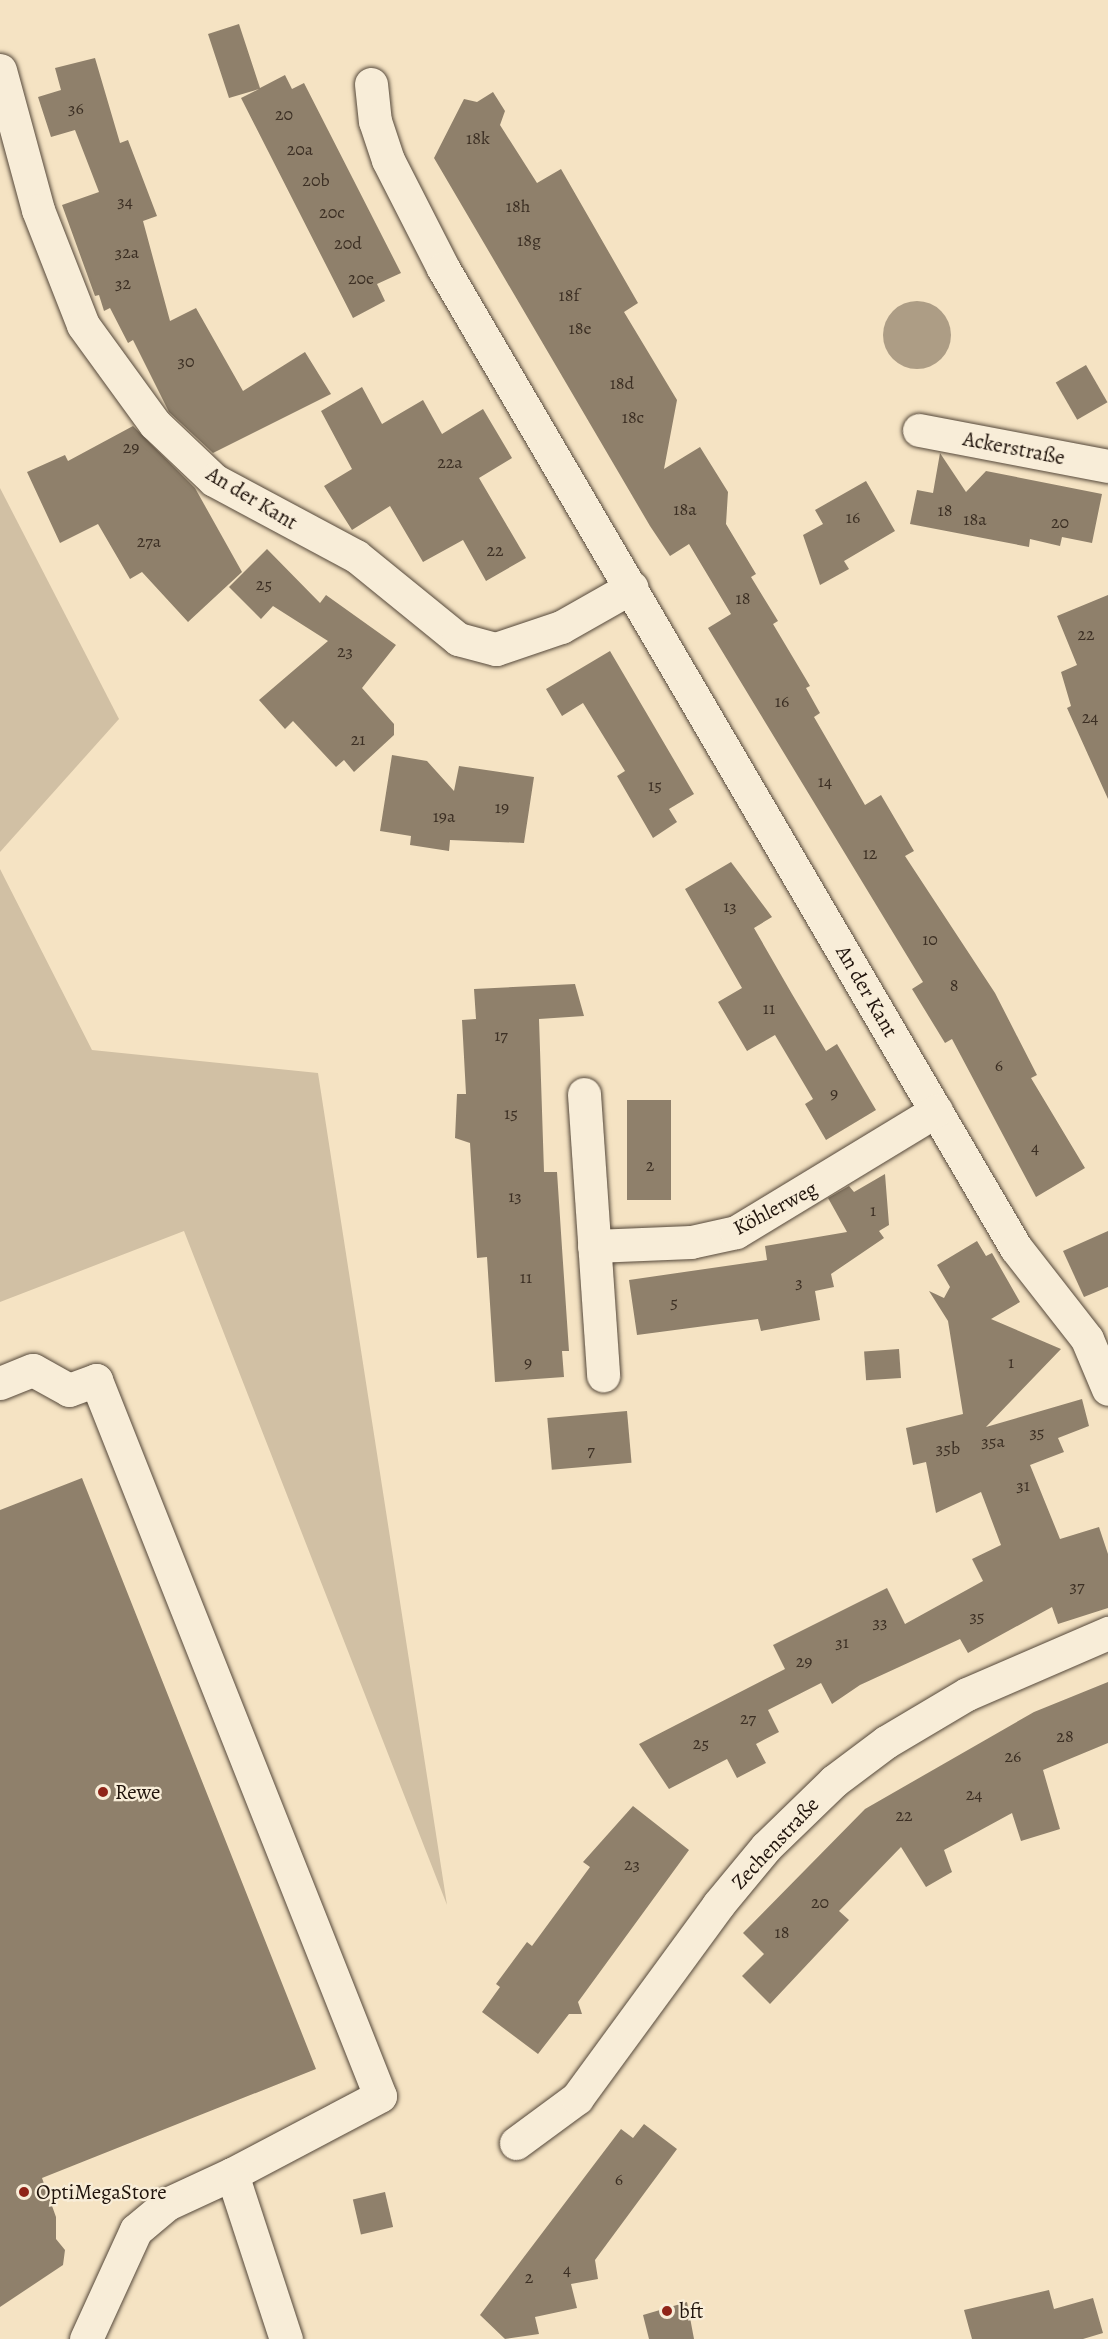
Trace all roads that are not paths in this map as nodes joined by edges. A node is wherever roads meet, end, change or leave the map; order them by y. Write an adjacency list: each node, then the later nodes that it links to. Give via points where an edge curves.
1 (0, 70): 5 (street, An der Kant, via 38,210 83,325 155,424 214,480 356,556 458,639 496,649 561,627)
2 (371, 84): 5 (street, An der Kant, via 375,121 387,160 443,268)
3 (919, 430): 4 (street, Ackerstraße)
4 (1108, 466)
5 (632, 587): 7 (street, An der Kant)
6 (584, 1094): 8 (street)
7 (936, 1112): 8 (street, Köhlerweg, via 736,1232 691,1242); 11 (street, An der Kant, via 1016,1248 1088,1339)
8 (594, 1246): 9 (street)
9 (603, 1375)
10 (0, 1383): 14 (street, via 33,1370 69,1390 96,1380 380,2096)
11 (1108, 1389)
12 (1108, 1633): 13 (street, Zechenstraße, via 967,1694 886,1742 834,1780 766,1847 718,1905 577,2098)
13 (516, 2143)
14 (232, 2174): 15 (street, via 167,2204 136,2230); 16 (street)
15 (86, 2339)
16 (286, 2339)

